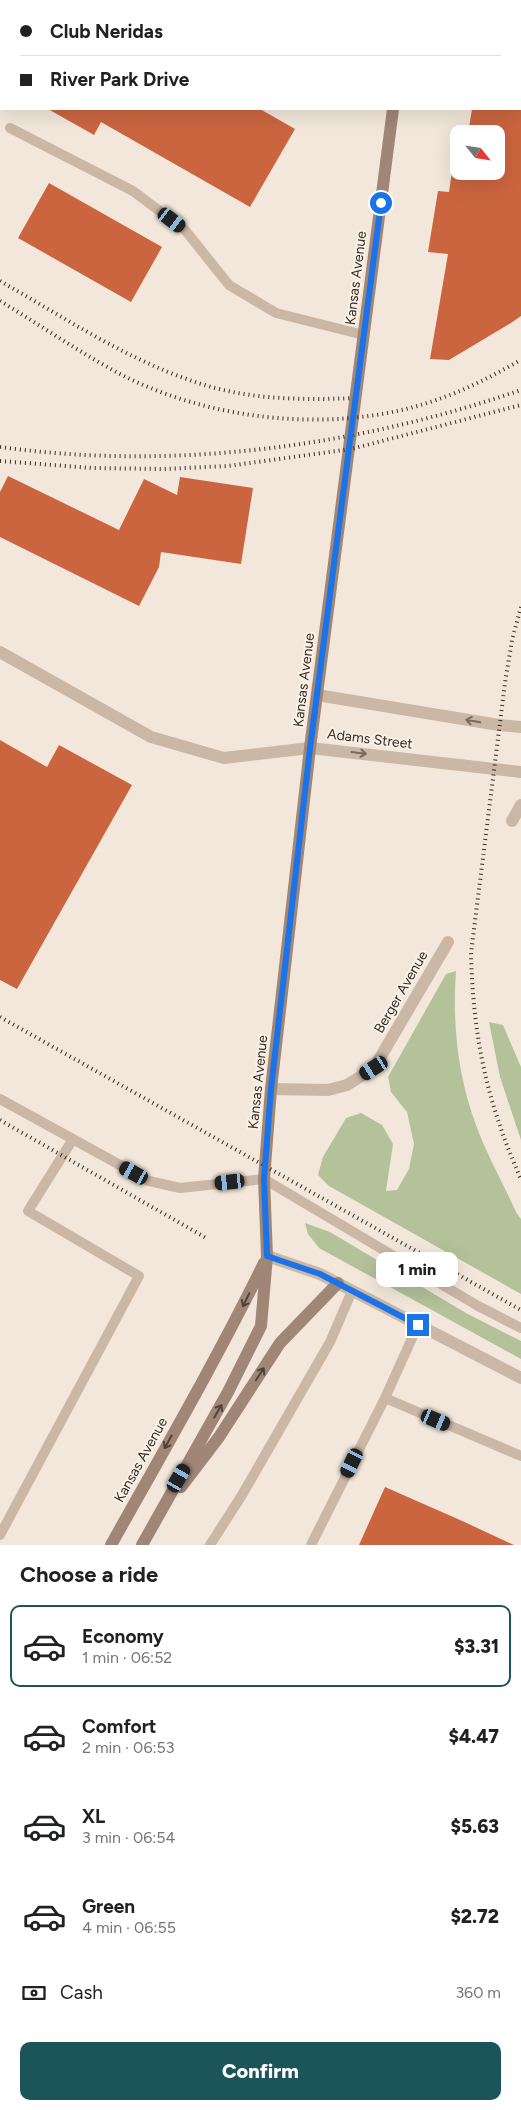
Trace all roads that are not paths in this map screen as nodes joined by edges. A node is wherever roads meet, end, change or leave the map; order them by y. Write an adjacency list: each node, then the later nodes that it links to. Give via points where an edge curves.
1 (393, 110): 3 (main road, Kansas Avenue)
2 (10, 128): 3 (lane, via 133,191 185,230 229,285 276,313)
3 (364, 335): 5 (main road, Kansas Avenue)
4 (0, 652): 7 (street, Adams Street, via 151,737 224,758)
5 (317, 694): 6 (street, one-way to 5); 7 (main road, Kansas Avenue)
6 (521, 727)
7 (310, 748): 8 (street, Adams Street, one-way to 8); 12 (main road, Kansas Avenue)
8 (521, 772)
9 (521, 805): 10 (street)
10 (512, 821)
11 (448, 942): 12 (street, Berger Avenue, via 374,1068 347,1085 328,1090)
12 (271, 1089): 15 (main road, Kansas Avenue)
13 (0, 1099): 14 (lane)
14 (73, 1139): 15 (lane, via 149,1181 180,1188); 25 (lane, via 28,1211 139,1276)
15 (264, 1179): 16 (main road, Kansas Avenue); 20 (lane, via 478,1306)
16 (267, 1256): 17 (street); 24 (main road, Kansas Avenue, one-way to 16, via 261,1326); 26 (main road, Kansas Avenue, one-way to 26, via 239,1314)
17 (338, 1283): 18 (street); 24 (main road, one-way to 17, via 214,1444 280,1343)
18 (352, 1291): 19 (street); 28 (lane, via 330,1342)
19 (418, 1325): 21 (street); 22 (lane)
20 (521, 1328)
21 (521, 1378)
22 (385, 1398): 23 (lane); 29 (lane)
23 (521, 1456)
24 (160, 1512): 27 (main road, Kansas Avenue)
25 (0, 1535)
26 (111, 1545)
27 (142, 1545)
28 (210, 1545)
29 (312, 1545)

